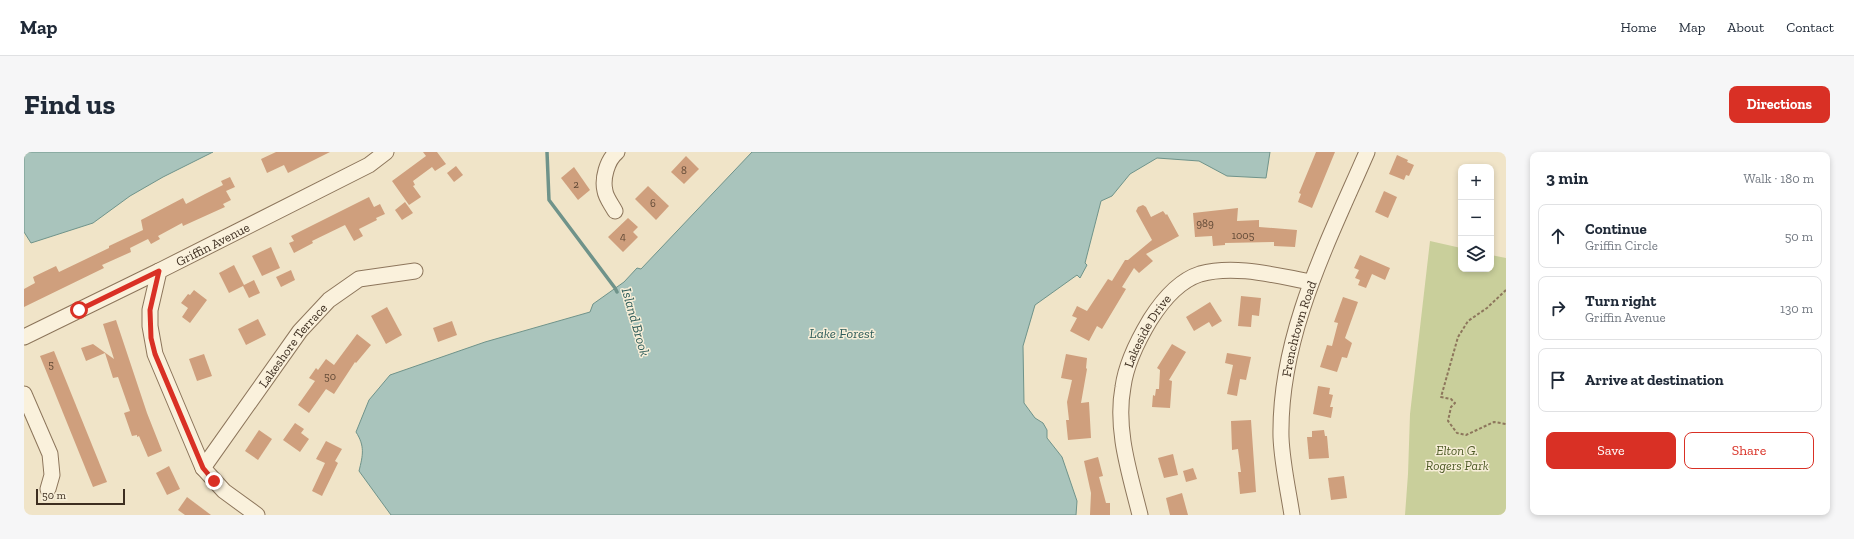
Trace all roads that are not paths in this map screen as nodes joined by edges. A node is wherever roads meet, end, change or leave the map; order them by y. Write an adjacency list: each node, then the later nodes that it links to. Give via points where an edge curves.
1 (386, 152): 5 (street, Griffin Avenue, via 362,169)
2 (617, 152): 4 (street, via 607,168 604,182 605,192)
3 (1367, 152): 7 (street, Frenchtown Road)
4 (615, 211)
5 (159, 271): 8 (street, Griffin Avenue); 10 (street, via 150,310 151,338 155,354)
6 (415, 271): 10 (street, Lakeshore Terrace, via 359,278 329,300 300,331)
7 (1311, 282): 13 (street, Lakeside Drive, via 1256,273 1218,271 1192,277 1164,300 1143,332 1128,367 1123,387 1121,428); 14 (street, Frenchtown Road, via 1293,337 1284,394 1282,458)
8 (24, 337)
9 (24, 394): 11 (street, via 50,454 52,475)
10 (203, 468): 12 (street, via 224,491)
11 (48, 489)
12 (257, 515)
13 (1140, 515)
14 (1292, 515)

